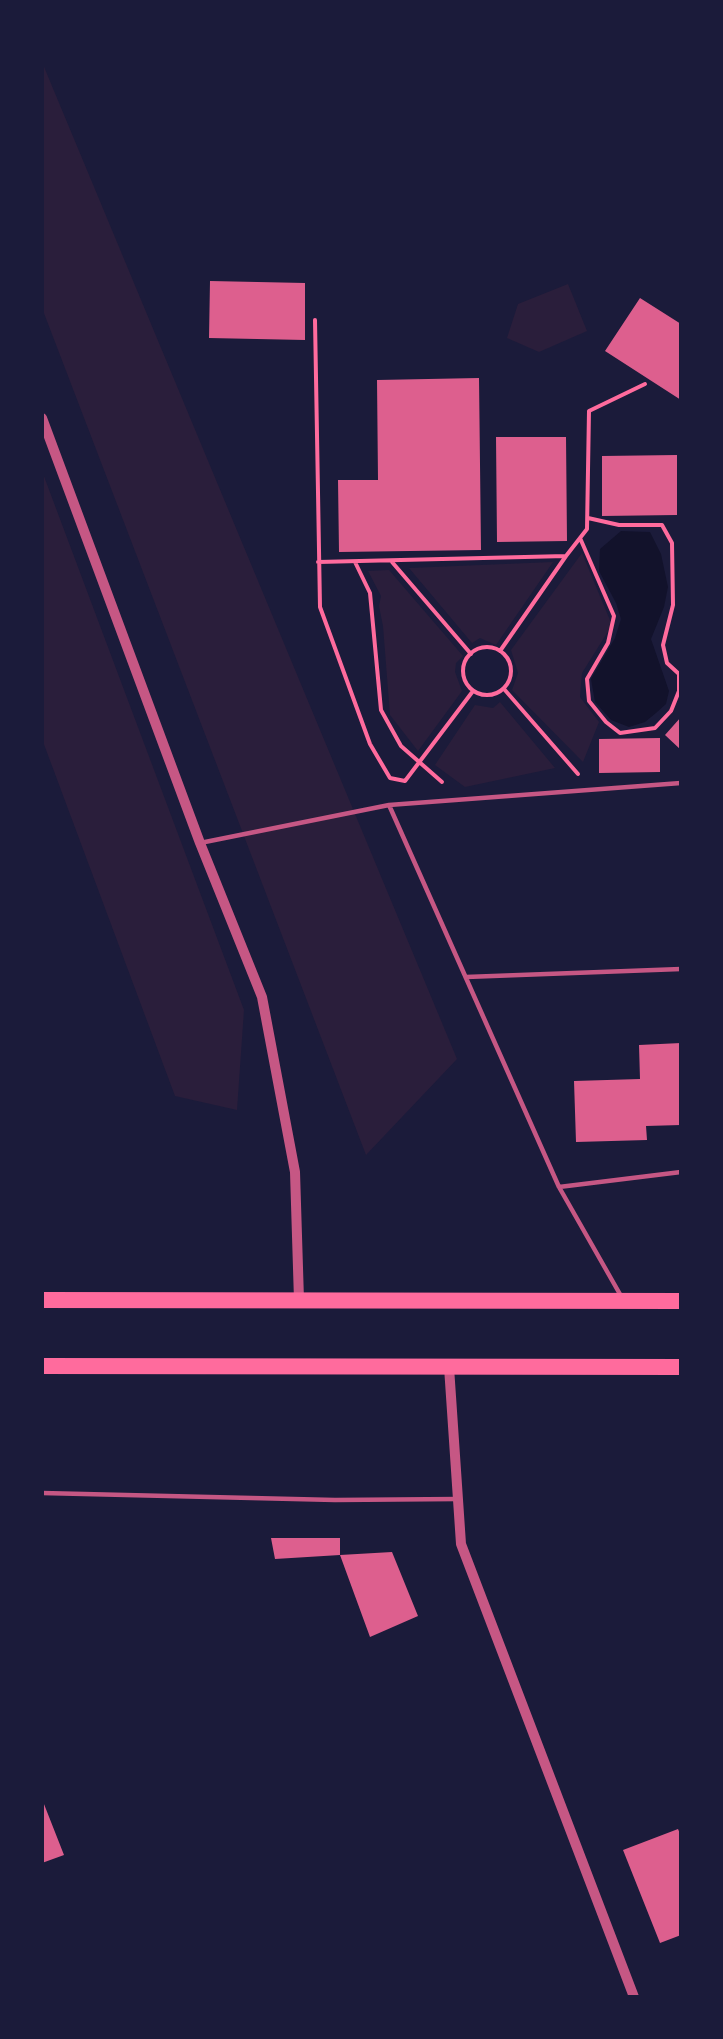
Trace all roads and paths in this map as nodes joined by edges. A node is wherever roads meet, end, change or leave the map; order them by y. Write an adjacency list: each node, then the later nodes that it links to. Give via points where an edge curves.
1 (315, 320): 7 (path)
2 (645, 384): 4 (path, via 590,411)
3 (42, 418): 19 (street)
4 (588, 518): 5 (path, via 587,530); 5 (path, via 619,525 662,525 672,543 673,605 663,645 667,663 678,674 678,691 671,711 655,728 620,733 589,700 587,679 608,643 614,615)
5 (580, 538): 6 (path)
6 (566, 556): 9 (path); 10 (path)
7 (318, 562): 8 (path); 14 (path, via 320,607 370,744 390,778 405,781)
8 (355, 562): 9 (path); 14 (path, via 369,593 381,710 401,746)
9 (392, 562): 11 (path)
10 (500, 651): 11 (path, via 483,647); 12 (path, via 512,668)
11 (471, 654): 13 (path, via 463,669 464,678)
12 (504, 689): 13 (path, via 491,695); 16 (path)
13 (474, 691): 14 (path)
14 (420, 763): 17 (path)
15 (681, 783): 16 (lane)
16 (592, 790): 17 (lane)
17 (464, 801): 18 (lane)
18 (389, 806): 19 (lane); 21 (lane)
19 (200, 843): 25 (street, via 262,997 295,1172)
20 (681, 969): 21 (lane)
21 (466, 977): 23 (lane)
22 (681, 1172): 23 (lane)
23 (559, 1187): 26 (lane)
24 (42, 1300): 25 (highway)
25 (299, 1300): 26 (highway)
26 (624, 1301): 27 (highway)
27 (681, 1301)
28 (42, 1366): 29 (highway)
29 (449, 1367): 30 (highway); 32 (street)
30 (681, 1367)
31 (42, 1493): 32 (lane)
32 (458, 1499): 33 (street, via 461,1544)
33 (634, 1997)

